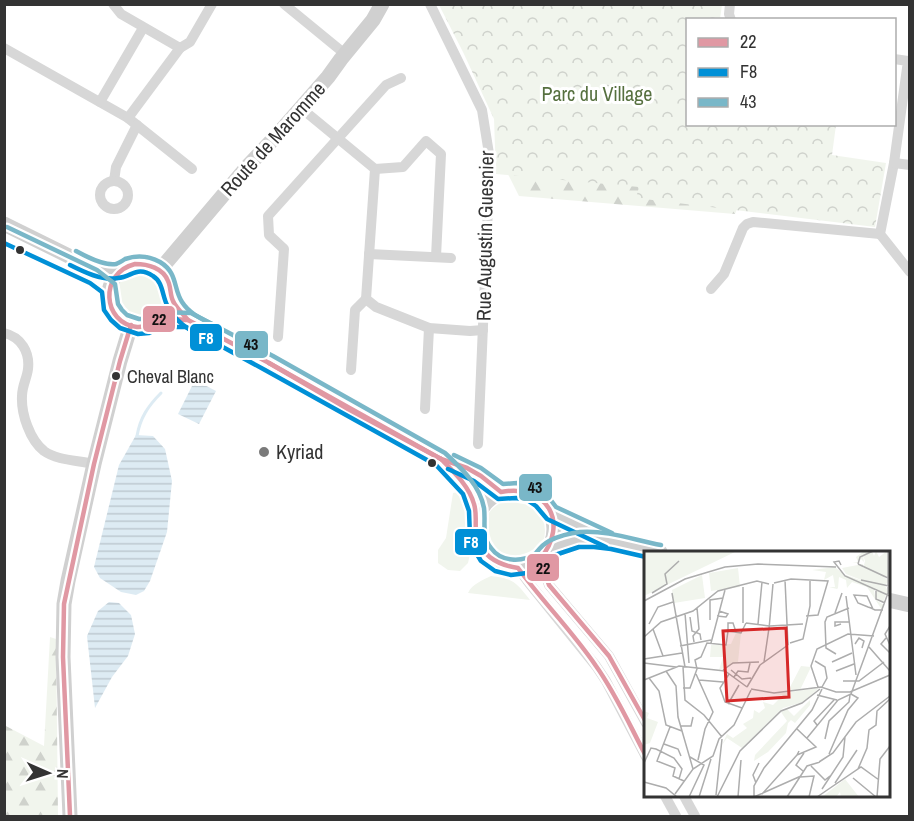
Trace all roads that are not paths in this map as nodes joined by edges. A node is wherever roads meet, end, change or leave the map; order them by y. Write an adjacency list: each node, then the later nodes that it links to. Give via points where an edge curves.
1 (113, 4): 6 (street, via 121,15)
2 (212, 4): 8 (street, via 190,42)
3 (284, 4): 9 (street)
4 (382, 4): 9 (street, Route de Maromme)
5 (430, 4): 38 (street, Rue Augustin Guesnier, via 484,121 490,160)
6 (143, 28): 8 (street); 12 (street)
7 (4, 48): 12 (street)
8 (180, 48): 14 (street)
9 (345, 54): 13 (street, Route de Maromme)
10 (909, 61): 16 (street)
11 (401, 78): 15 (street, via 386,85)
12 (100, 102): 14 (street)
13 (301, 108): 15 (street); 28 (street, Route de Maromme)
14 (133, 122): 18 (street); 20 (street)
15 (338, 137): 19 (street); 40 (street, via 268,216 269,235 284,249)
16 (894, 163): 17 (street); 23 (street)
17 (909, 165)
18 (192, 169)
19 (375, 169): 24 (street); 25 (street, via 403,167 426,141 441,154)
20 (114, 181)
21 (4, 224): 27 (street, via 91,267)
22 (4, 234): 30 (street)
23 (880, 234): 29 (street); 31 (street, via 753,222 743,228 724,274)
24 (369, 254): 25 (street); 33 (street)
25 (436, 257): 26 (street)
26 (451, 258)
27 (120, 271): 28 (street, via 144,264); 30 (street)
28 (159, 271): 32 (street, via 169,283)
29 (909, 272)
30 (109, 288): 36 (street, via 111,307)
31 (711, 289)
32 (171, 298): 34 (street); 35 (street)
33 (366, 299): 37 (street, via 376,307); 41 (street, via 355,310)
34 (160, 320): 35 (street); 36 (street, via 146,326)
35 (188, 320): 44 (street)
36 (131, 325): 45 (street)
37 (429, 328): 38 (street); 42 (street)
38 (483, 330): 43 (street, Rue Augustin Guesnier)
39 (4, 333): 45 (street, via 16,338 27,354 22,402 34,439 51,455)
40 (279, 337)
41 (351, 370)
42 (425, 409)
43 (478, 444)
44 (441, 459): 46 (street, via 467,468); 48 (street, via 470,492)
45 (94, 464): 59 (street, via 64,604)
46 (501, 492): 47 (street, via 527,491 538,497); 48 (street, via 483,507)
47 (551, 513): 49 (street); 51 (street, via 552,541)
48 (477, 520): 52 (street, via 477,538 487,556 496,563)
49 (610, 540): 50 (street); 51 (street, via 576,540)
50 (656, 551)
51 (544, 554): 52 (street, via 530,565); 55 (street, via 549,585 609,656)
52 (518, 568): 56 (street, via 596,666)
53 (890, 600): 54 (street)
54 (908, 605)
55 (644, 721)
56 (644, 755)
57 (666, 797): 60 (street)
58 (685, 797): 61 (street)
59 (70, 816)
60 (676, 816)
61 (695, 816)

